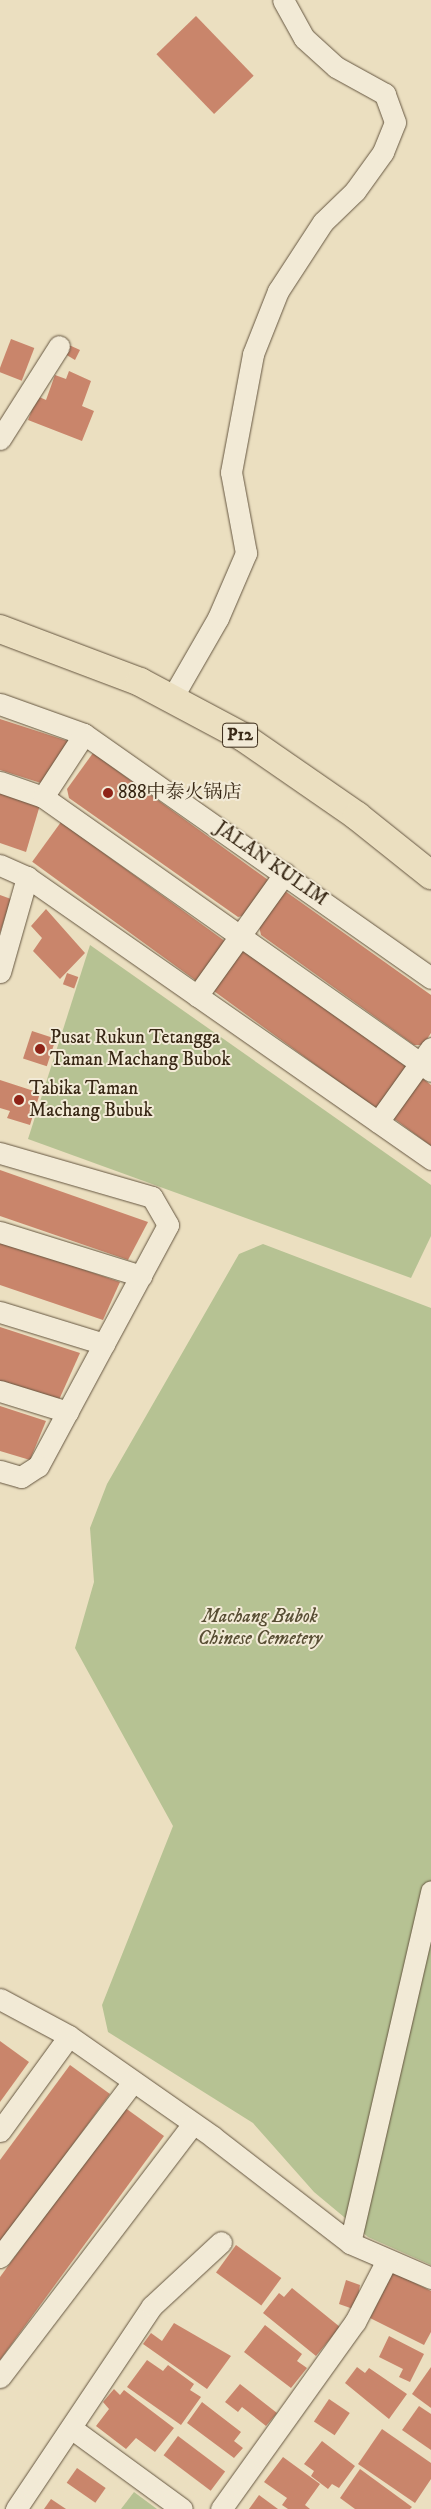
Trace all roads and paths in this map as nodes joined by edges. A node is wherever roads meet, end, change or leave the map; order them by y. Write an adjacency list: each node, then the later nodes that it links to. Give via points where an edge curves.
1 (283, 0): 5 (street, via 304,38 336,67 385,94 395,122 383,152 355,191 323,222 278,291 256,345 231,472 246,553 218,618)
2 (59, 346): 3 (street)
3 (0, 439)
4 (0, 629): 5 (main road, P12, via 90,661)
5 (172, 698): 12 (main road, P12, via 243,737 357,816)
6 (0, 704): 7 (street, JALAN KULIM)
7 (84, 734): 9 (street); 11 (street, JALAN KULIM)
8 (0, 782): 9 (street)
9 (43, 797): 14 (street)
10 (0, 865): 13 (street)
11 (285, 872): 14 (street); 16 (street, JALAN KULIM)
12 (431, 876)
13 (27, 877): 15 (street); 17 (street)
14 (241, 937): 17 (street); 18 (street)
15 (0, 972)
16 (431, 978)
17 (198, 996): 19 (street)
18 (427, 1061): 19 (street)
19 (378, 1122): 21 (street)
20 (0, 1153): 23 (street, via 152,1197 168,1225)
21 (431, 1159)
22 (0, 1232): 23 (street)
23 (141, 1276): 25 (street)
24 (0, 1312): 25 (street)
25 (104, 1344): 27 (street)
26 (0, 1391): 27 (street)
27 (68, 1412): 28 (street, via 38,1466 21,1477)
28 (0, 1471)
29 (431, 1891): 36 (street)
30 (1, 2001): 31 (street)
31 (69, 2036): 32 (street); 34 (street)
32 (133, 2082): 33 (street); 37 (street)
33 (191, 2126): 36 (street, via 213,2137); 40 (street)
34 (0, 2131)
35 (221, 2242): 41 (street, via 152,2306)
36 (350, 2243): 38 (street)
37 (0, 2257)
38 (387, 2260): 39 (street); 44 (street, via 355,2322)
39 (431, 2278)
40 (0, 2377)
41 (71, 2428): 42 (street); 43 (street)
42 (16, 2509)
43 (182, 2509)
44 (221, 2509)

